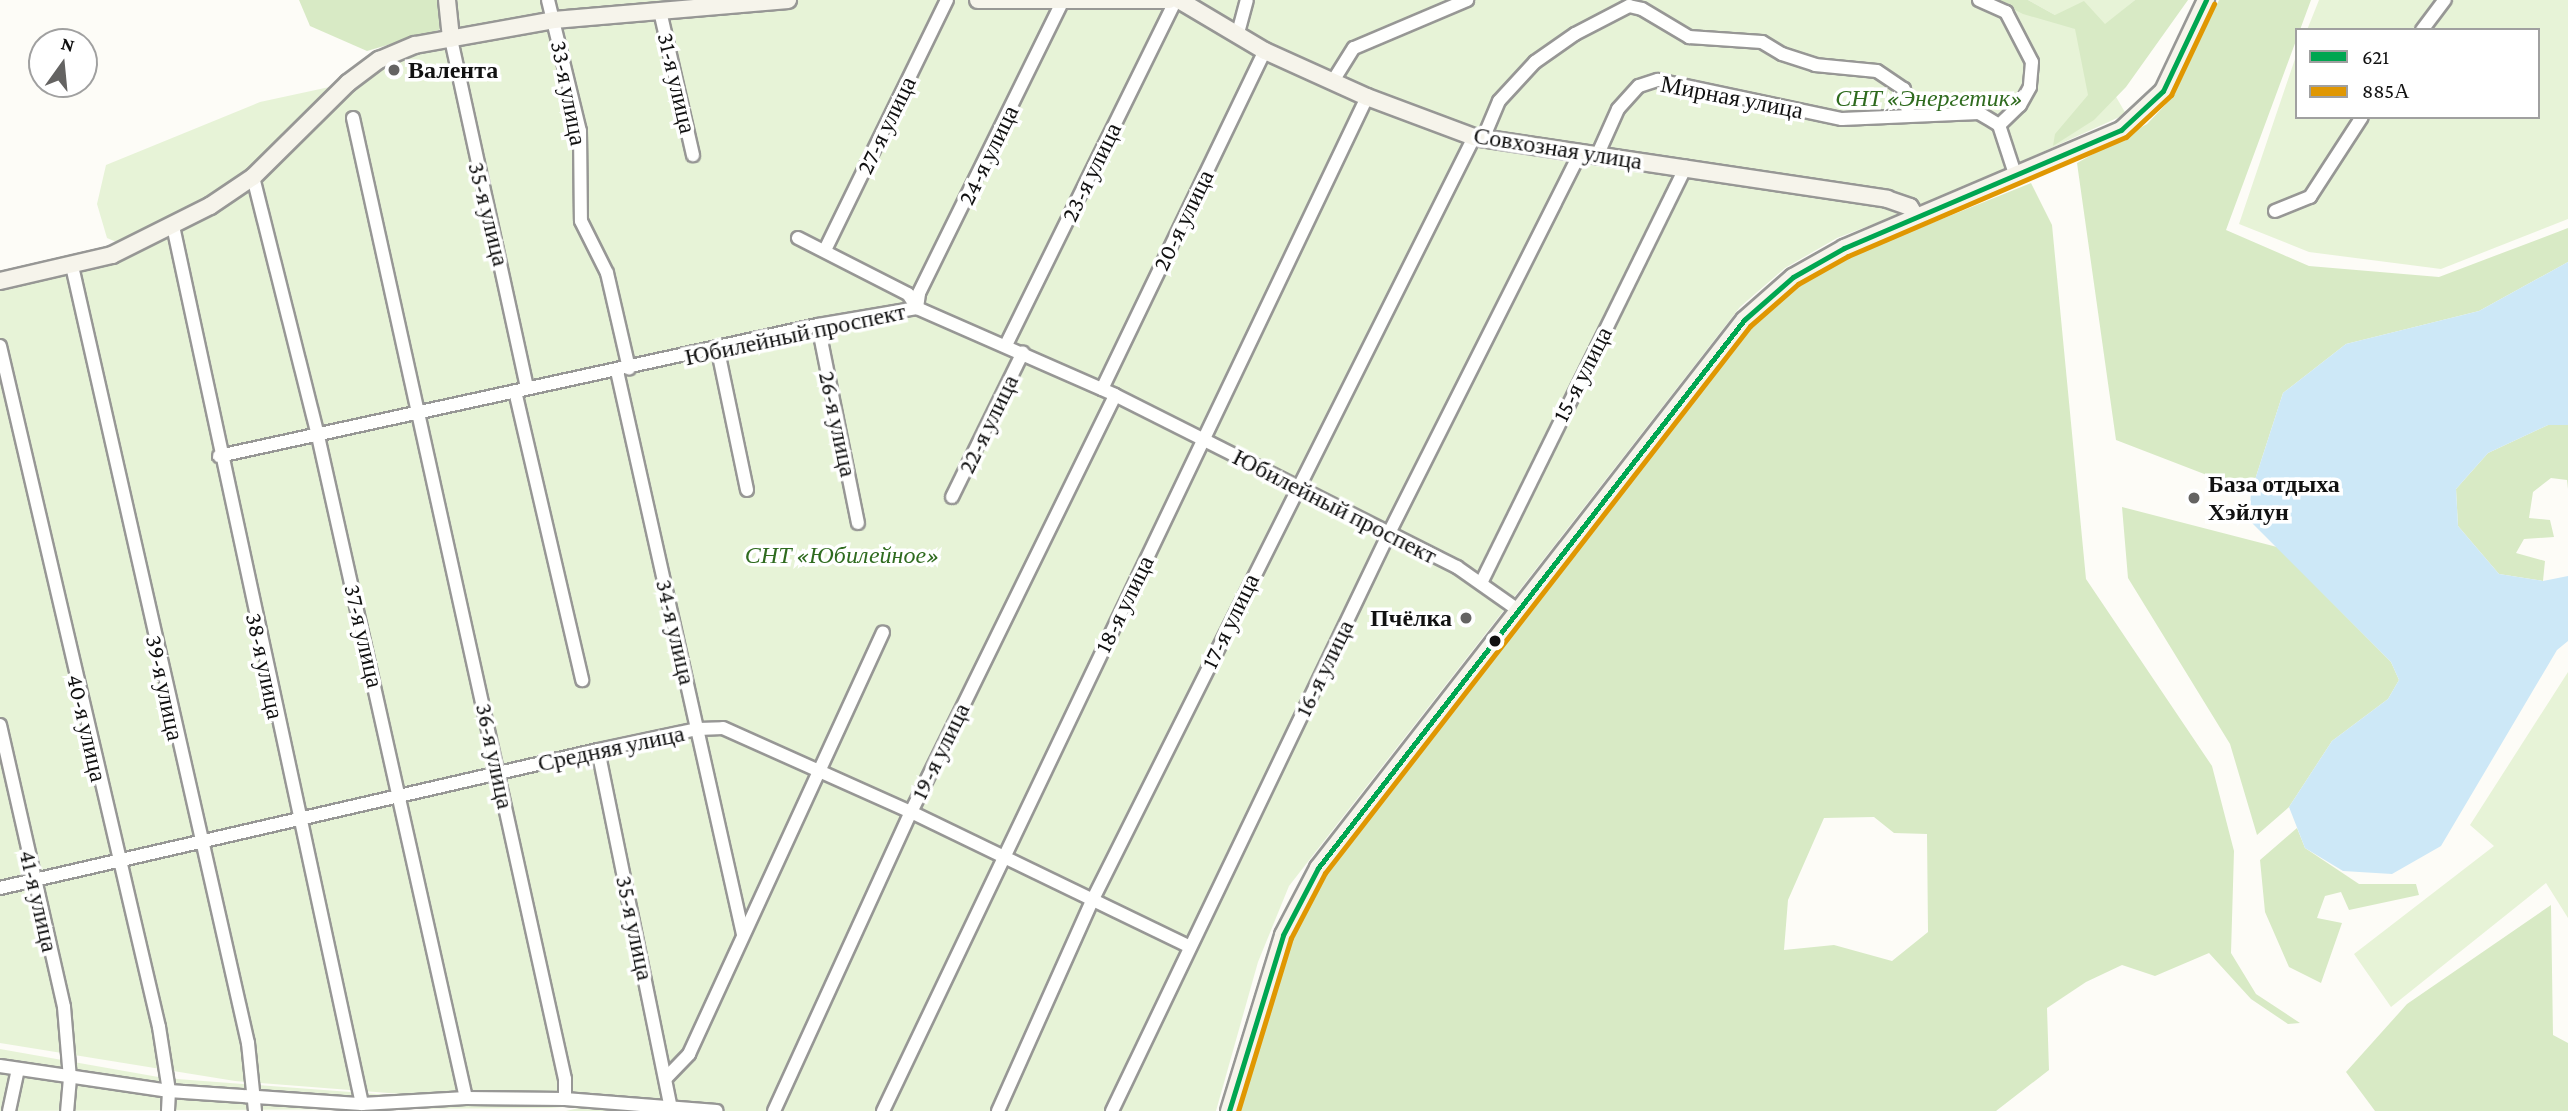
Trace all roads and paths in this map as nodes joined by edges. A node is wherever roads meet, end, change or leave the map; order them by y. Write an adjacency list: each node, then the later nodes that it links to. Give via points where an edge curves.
1 (447, 0): 18 (street)
2 (548, 0): 15 (street, 33-я улица)
3 (788, 0): 14 (street)
4 (947, 0): 37 (street, 27-я улица)
5 (978, 0): 13 (street)
6 (1169, 0): 13 (street)
7 (1178, 0): 17 (street, Совхозная улица); 42 (street, 23-я улица)
8 (1247, 0): 17 (street)
9 (1467, 0): 20 (street, via 1354,48)
10 (1979, 0): 25 (street, via 2006,12 2032,62 2030,87 2020,105)
11 (2206, 0): 31 (street, via 2180,62 2141,115 2121,130)
12 (2445, 0): 16 (street)
13 (1062, 3): 40 (street, 24-я улица, via 919,293)
14 (660, 11): 15 (street); 28 (street, 31-я улица)
15 (554, 20): 18 (street); 46 (street, 33-я улица, via 580,131 581,221 607,273)
16 (2424, 28)
17 (1238, 33): 19 (street, Совхозная улица)
18 (452, 39): 32 (street, via 415,46 379,60 348,83); 48 (street, 35-я улица)
19 (1265, 51): 20 (street, Совхозная улица); 47 (street, 20-я улица)
20 (1333, 81): 21 (street, Совхозная улица)
21 (1367, 97): 26 (street, Совхозная улица); 52 (street, 18-я улица)
22 (1909, 116): 25 (street, via 1979,113); 26 (street, 17-я улица, via 1904,89 1877,71 1815,65 1762,42 1689,37 1629,6 1575,34 1535,62 1499,102); 29 (street, Мирная улица, via 1842,119 1758,98 1647,80 1618,109)
23 (353, 118): 50 (street, 36-я улица)
24 (2361, 119): 33 (street, via 2310,197)
25 (1999, 125): 31 (street)
26 (1479, 138): 27 (street, Совхозная улица); 54 (street, 17-я улица)
27 (1580, 153): 29 (street, Совхозная улица); 58 (street, 16-я улица)
28 (693, 155)
29 (1597, 156): 30 (street, Совхозная улица)
30 (1686, 167): 34 (street, Совхозная улица, via 1887,199 1910,207); 59 (street, 15-я улица)
31 (2015, 174): 34 (street)
32 (253, 177): 35 (street); 51 (street, 37-я улица)
33 (2275, 211)
34 (1916, 217): 60 (street, via 1844,248 1793,277 1744,320)
35 (173, 226): 38 (street, via 112,255); 53 (street, 38-я улица)
36 (798, 238): 37 (street)
37 (825, 250): 40 (street, via 908,294)
38 (72, 266): 39 (street); 71 (street, 39-я улица)
39 (0, 281)
40 (917, 308): 41 (street, Юбилейный проспект); 42 (street, Юбилейный проспект)
41 (818, 326): 44 (street, Юбилейный проспект); 57 (street, 26-я улица)
42 (1006, 345): 45 (street, Юбилейный проспект)
43 (0, 346): 73 (street, 40-я улица)
44 (718, 351): 46 (street, Юбилейный проспект); 55 (street)
45 (1023, 352): 47 (street, Юбилейный проспект); 56 (street, 22-я улица)
46 (623, 369): 48 (street, Юбилейный проспект); 64 (street, 34-я улица)
47 (1102, 389): 49 (street, Юбилейный проспект)
48 (521, 390): 50 (street, Юбилейный проспект); 62 (street, 35-я улица)
49 (1115, 395): 52 (street, Юбилейный проспект); 69 (street, 19-я улица)
50 (420, 413): 51 (street, Юбилейный проспект); 67 (street, 36-я улица)
51 (318, 436): 53 (street, Юбилейный проспект); 68 (street, 37-я улица)
52 (1203, 440): 54 (street, Юбилейный проспект); 72 (street, 18-я улица)
53 (219, 456): 70 (street, 38-я улица)
54 (1296, 487): 58 (street, Юбилейный проспект); 76 (street, 17-я улица)
55 (747, 490)
56 (952, 496)
57 (858, 523)
58 (1389, 533): 59 (street, Юбилейный проспект); 78 (street, 16-я улица)
59 (1481, 583): 60 (street, Юбилейный проспект)
60 (1518, 610): 101 (street, via 1318,868 1299,900 1272,968)
61 (883, 632): 66 (street)
62 (582, 680)
63 (0, 725): 74 (street, 41-я улица)
64 (698, 729): 65 (street, Средняя улица); 66 (street, Средняя улица, via 723,728); 77 (street, 34-я улица)
65 (598, 750): 67 (street, Средняя улица); 81 (street, 35-я улица)
66 (819, 769): 69 (street, Средняя улица); 77 (street)
67 (499, 773): 68 (street, Средняя улица); 86 (street, 36-я улица, via 565,1079)
68 (400, 797): 70 (street, Средняя улица); 85 (street, 37-я улица)
69 (911, 812): 72 (street, Средняя улица); 97 (street, 19-я улица)
70 (299, 820): 71 (street, Средняя улица); 87 (street, 38-я улица)
71 (200, 845): 73 (street, Средняя улица); 84 (street, 39-я улица)
72 (1004, 857): 76 (street, Средняя улица); 98 (street, 18-я улица)
73 (118, 862): 74 (street, Средняя улица); 83 (street, 40-я улица, via 159,1027)
74 (35, 881): 75 (street, Средняя улица); 82 (street, 41-я улица, via 64,1007)
75 (0, 888)
76 (1093, 899): 78 (street, Средняя улица); 99 (street, 17-я улица)
77 (743, 934): 81 (street, via 689,1054)
78 (1188, 946): 100 (street, 16-я улица)
79 (0, 1066): 80 (street)
80 (18, 1069): 82 (street); 92 (street)
81 (667, 1077): 89 (street, 35-я улица)
82 (70, 1078): 83 (street); 93 (street, 41-я улица)
83 (169, 1091): 84 (street); 94 (street, 40-я улица)
84 (256, 1096): 87 (street); 95 (street, 39-я улица)
85 (466, 1098): 88 (street); 90 (street)
86 (565, 1099): 88 (street); 91 (street)
87 (362, 1104): 90 (street)
88 (493, 1105)
89 (670, 1105): 91 (street); 96 (street)
90 (392, 1106)
91 (598, 1106)
92 (9, 1111)
93 (66, 1111)
94 (167, 1111)
95 (255, 1111)
96 (710, 1111)
97 (774, 1111)
98 (883, 1111)
99 (998, 1111)
100 (1112, 1111)
101 (1230, 1111)

